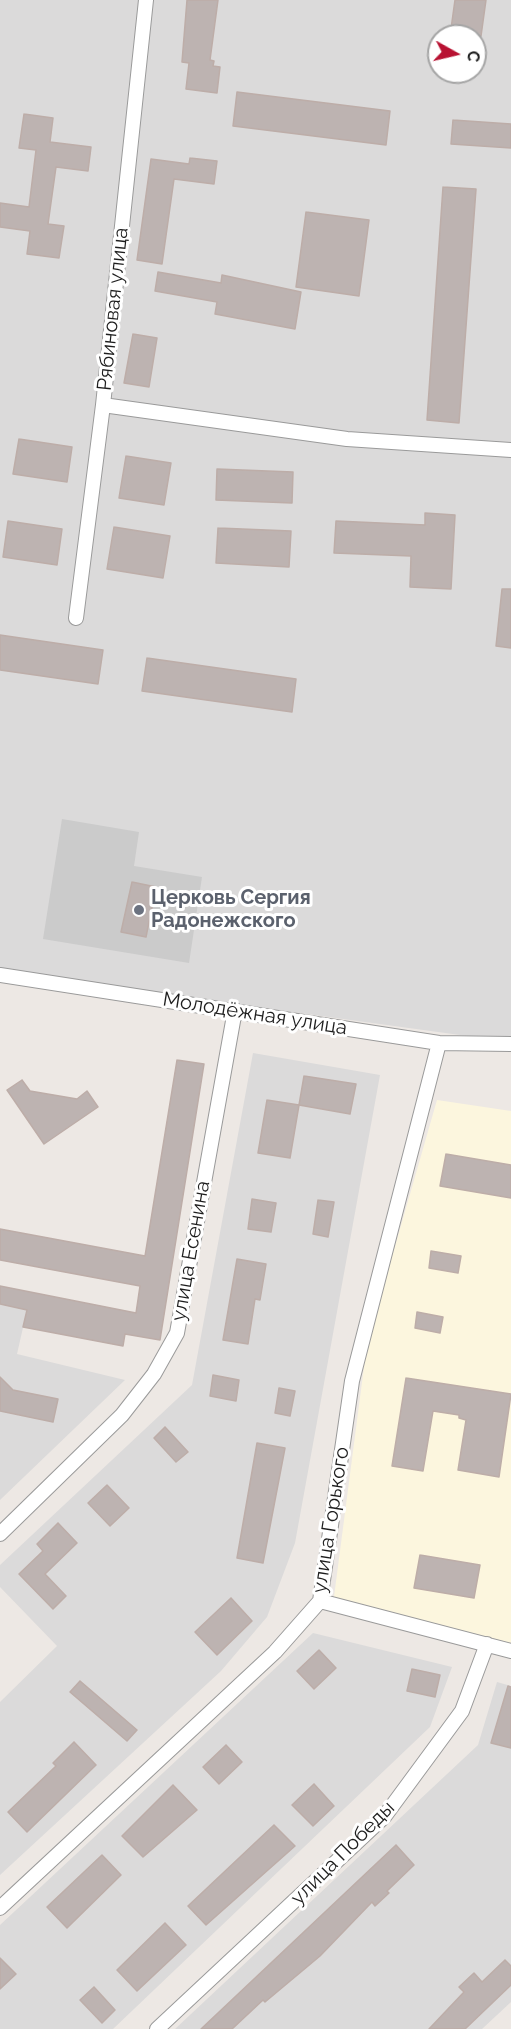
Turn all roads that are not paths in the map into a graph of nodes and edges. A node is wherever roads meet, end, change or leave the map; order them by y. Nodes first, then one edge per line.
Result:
1 (146, 0) edge
2 (103, 405) junction
3 (511, 450) edge
4 (76, 618) dead end
5 (0, 975) edge
6 (235, 1010) junction
7 (439, 1043) junction
8 (511, 1044) edge
9 (0, 1534) edge
10 (320, 1601) junction
11 (487, 1644) junction
12 (511, 1651) edge
13 (0, 1908) edge
14 (157, 2029) edge

1 - 2 street, Рябиновая улица
2 - 3 street
2 - 4 street, Рябиновая улица
5 - 6 street, Молодёжная улица
6 - 7 street, Молодёжная улица
6 - 9 street, улица Есенина
7 - 8 street, Молодёжная улица
7 - 10 street, улица Горького
10 - 11 street
10 - 13 street, улица Горького
11 - 12 street
11 - 14 street, улица Победы

